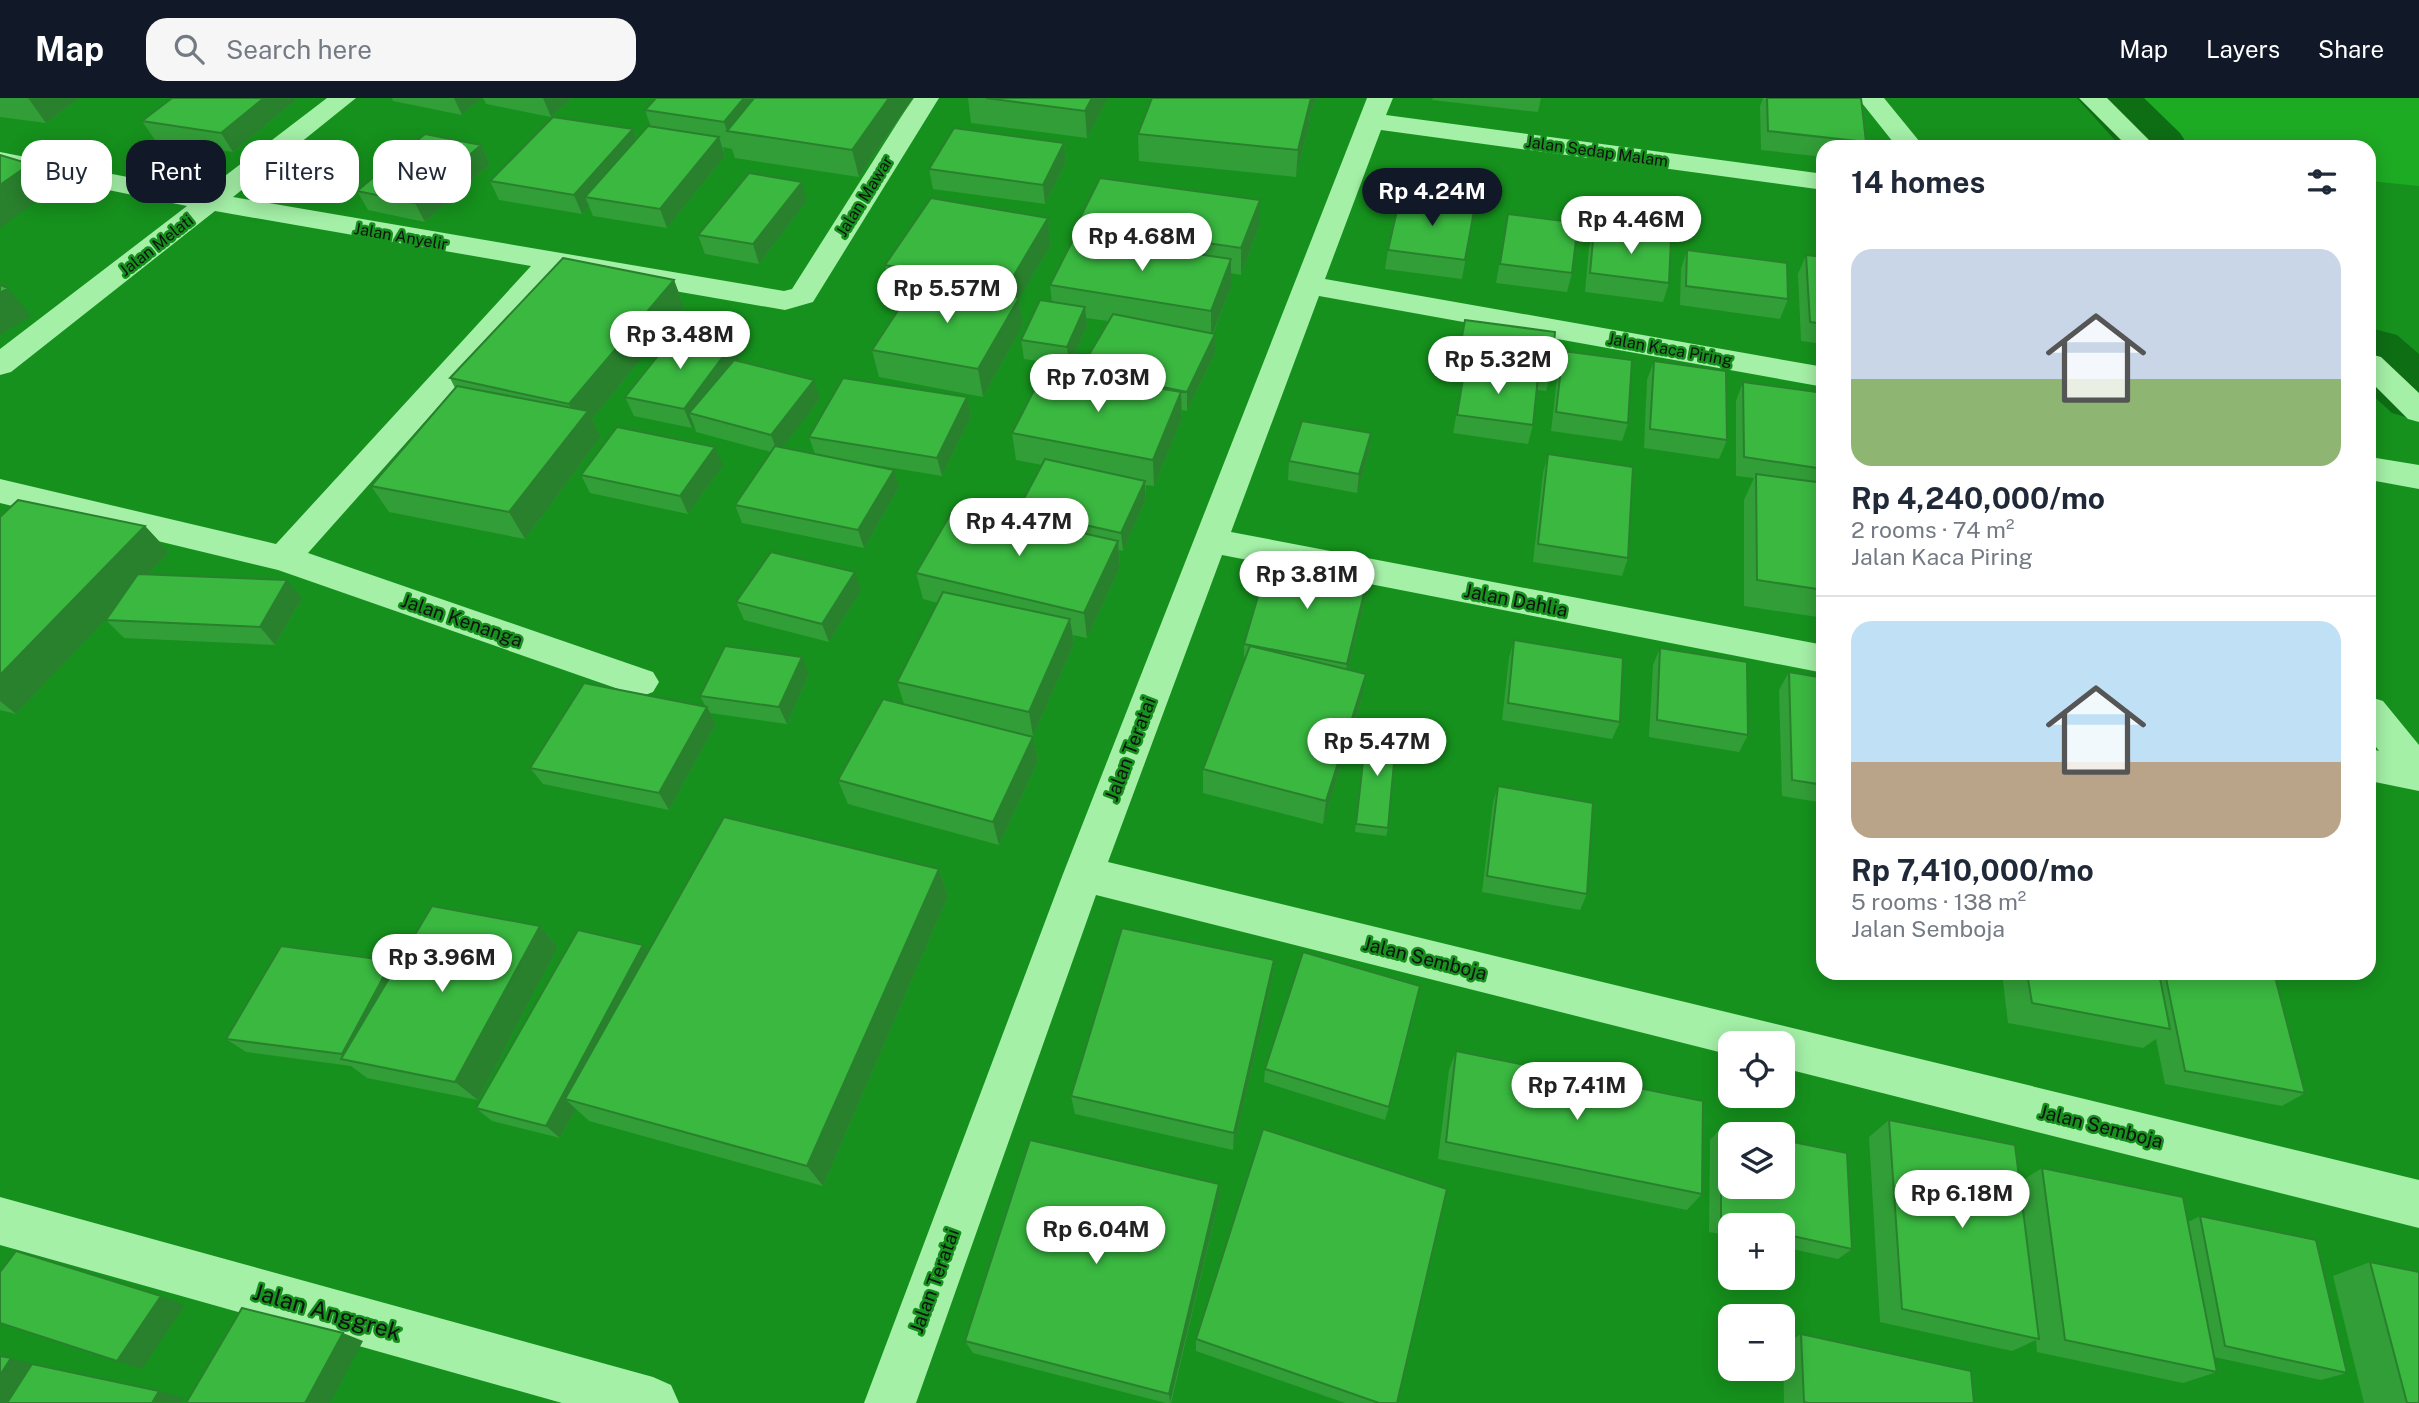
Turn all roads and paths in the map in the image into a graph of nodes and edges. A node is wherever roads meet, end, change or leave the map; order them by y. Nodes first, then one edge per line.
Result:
1 (343, 98) edge
2 (926, 98) edge
3 (1871, 98) edge
4 (2092, 98) edge
5 (1375, 109) edge
6 (1905, 140) edge
7 (2136, 140) edge
8 (0, 160) edge
9 (1816, 181) edge
10 (126, 185) edge
11 (226, 190) edge
12 (210, 203) edge
13 (217, 203) edge
14 (551, 262) junction
15 (1309, 285) junction
16 (803, 295) joint
17 (0, 365) edge
18 (2376, 370) edge
19 (1816, 376) edge
20 (2419, 411) edge
21 (2376, 470) edge
22 (2419, 477) edge
23 (3, 496) edge
24 (1209, 540) junction
25 (283, 558) junction
26 (1816, 657) edge
27 (640, 682) dead end
28 (2376, 720) edge
29 (2376, 766) edge
30 (2419, 774) edge
31 (1083, 874) junction
32 (1719, 1031) edge
33 (1795, 1050) edge
34 (2419, 1204) edge
35 (0, 1220) edge
36 (653, 1403) edge
37 (890, 1403) edge

1 - 11 street, Jalan Melati
2 - 16 street, Jalan Mawar
3 - 6 street
4 - 7 street
5 - 9 street, Jalan Sedap Malam
5 - 15 street, Jalan Teratai
8 - 10 street, Jalan Anyelir
12 - 17 street, Jalan Melati
13 - 14 street, Jalan Anyelir
14 - 16 street, Jalan Anyelir
14 - 25 street
15 - 19 street, Jalan Kaca Piring
15 - 24 street, Jalan Teratai
18 - 20 street
21 - 22 street
23 - 25 street
24 - 26 street, Jalan Dahlia
24 - 31 street, Jalan Teratai
25 - 27 street, Jalan Kenanga
28 - 30 street
29 - 30 street
31 - 32 street, Jalan Semboja
31 - 37 street, Jalan Teratai
33 - 34 street, Jalan Semboja
35 - 36 street, Jalan Anggrek

